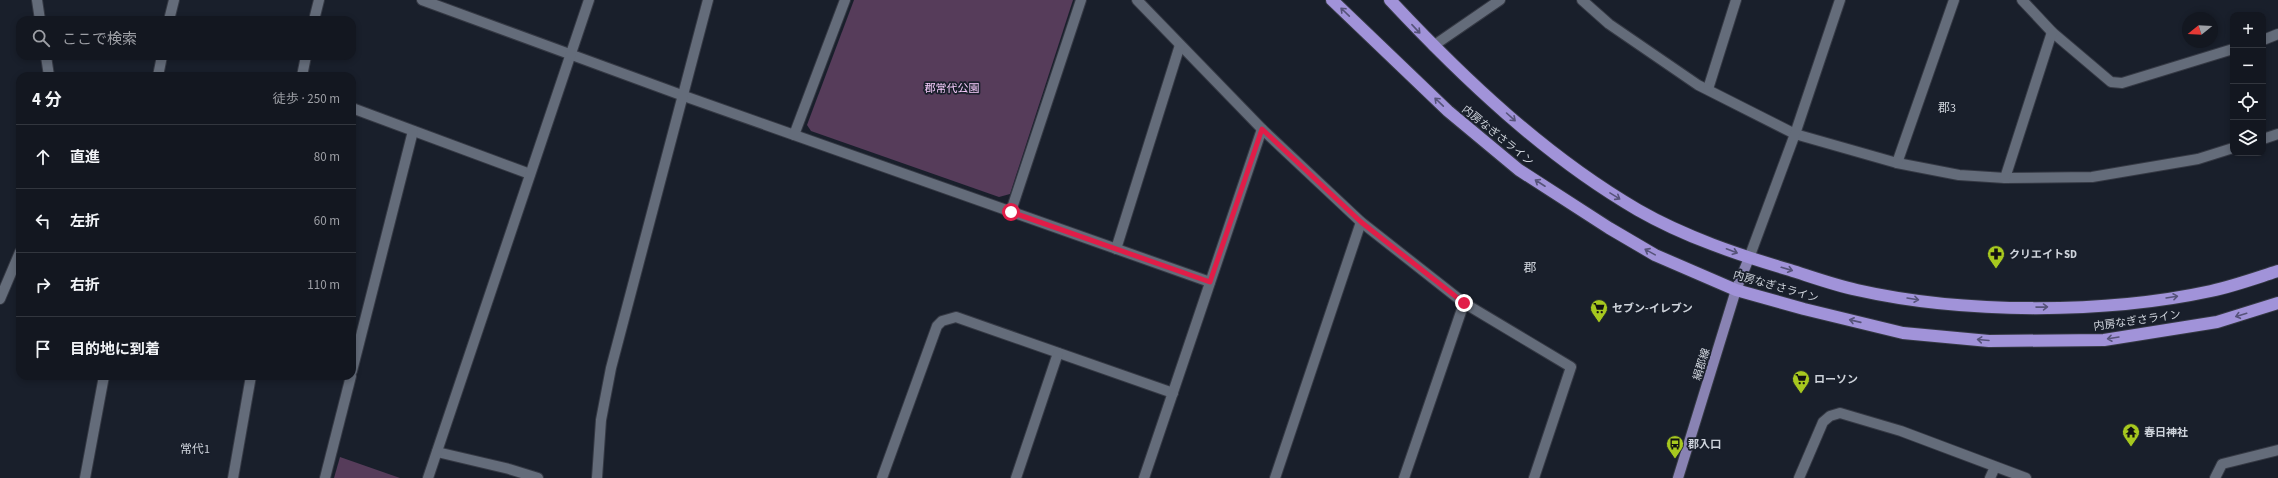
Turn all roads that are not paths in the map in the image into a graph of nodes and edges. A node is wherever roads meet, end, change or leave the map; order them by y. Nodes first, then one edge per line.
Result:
1 (37, 0) edge
2 (174, 0) edge
3 (319, 0) edge
4 (422, 0) edge
5 (589, 0) edge
6 (708, 0) edge
7 (845, 0) edge
8 (1081, 0) edge
9 (1137, 0) edge
10 (1332, 0) edge
11 (1390, 0) edge
12 (1500, 0) edge
13 (1582, 0) edge
14 (1736, 0) edge
15 (1840, 0) edge
16 (1954, 0) edge
17 (2022, 0) edge
18 (39, 16) edge
19 (170, 16) edge
20 (315, 16) edge
21 (2052, 32) junction
22 (2278, 34) edge
23 (2266, 39) edge
24 (1180, 45) junction
25 (1433, 46) junction
26 (2230, 50) edge
27 (571, 55) junction
28 (47, 60) edge
29 (161, 60) edge
30 (305, 60) edge
31 (48, 72) edge
32 (159, 72) edge
33 (303, 72) edge
34 (1708, 89) junction
35 (684, 96) junction
36 (356, 110) edge
37 (1262, 129) junction
38 (413, 131) junction
39 (1795, 134) junction
40 (2278, 134) edge
41 (794, 135) junction
42 (2266, 138) edge
43 (2230, 149) edge
44 (1897, 163) junction
45 (530, 174) junction
46 (2004, 178) junction
47 (1011, 212) junction
48 (1361, 222) junction
49 (1116, 249) junction
50 (1749, 258) junction
51 (16, 261) edge
52 (2278, 271) edge
53 (1210, 282) junction
54 (1736, 290) junction
55 (0, 299) edge
56 (1464, 303) junction
57 (2278, 303) edge
58 (1058, 353) junction
59 (356, 355) edge
60 (103, 380) edge
61 (251, 380) edge
62 (350, 380) edge
63 (1173, 393) junction
64 (2278, 450) edge
65 (437, 452) junction
66 (1995, 466) junction
67 (85, 478) edge
68 (233, 478) edge
69 (325, 478) edge
70 (428, 478) edge
71 (538, 478) edge
72 (597, 478) edge
73 (882, 478) edge
74 (1016, 478) edge
75 (1144, 478) edge
76 (1275, 478) edge
77 (1404, 478) edge
78 (1534, 478) edge
79 (1678, 478) edge
80 (1799, 478) edge
81 (1990, 478) edge
82 (2026, 478) edge
83 (2215, 478) edge

1 - 18 street
2 - 19 street
3 - 20 street
4 - 27 street
5 - 27 street
6 - 35 street
7 - 41 street
8 - 47 street
9 - 24 street
54 -> 10 highway, 内房なぎさライン
11 -> 25 highway, 内房なぎさライン
12 - 25 street
13 - 34 street
14 - 34 street
15 - 39 street
16 - 44 street
17 - 21 street
21 - 26 street
21 - 46 street
22 - 23 street
24 - 37 street
24 - 49 street
25 -> 50 highway, 内房なぎさライン
27 - 35 street
27 - 45 street
28 - 31 street
29 - 32 street
30 - 33 street
34 - 39 street
35 - 41 street
35 - 72 street
36 - 38 street
37 - 48 street
37 - 53 street
38 - 45 street
38 - 59 street
39 - 44 street
39 - 50 street
40 - 42 street
41 - 47 street
43 - 46 street
44 - 46 street
45 - 65 street
47 - 49 street
48 - 56 street
48 - 76 street
49 - 53 street
50 -> 52 highway, 内房なぎさライン
50 - 54 main road, 絹郡線
51 - 55 street
53 - 63 street
57 -> 54 highway, 内房なぎさライン
54 - 79 main road, 絹郡線
56 - 77 street
56 - 78 street
58 - 63 street
58 - 73 street
58 - 74 street
60 - 67 street
61 - 68 street
62 - 69 street
63 - 75 street
64 - 83 street
65 - 70 street
65 - 71 street
66 - 80 street
66 - 81 street
66 - 82 street

